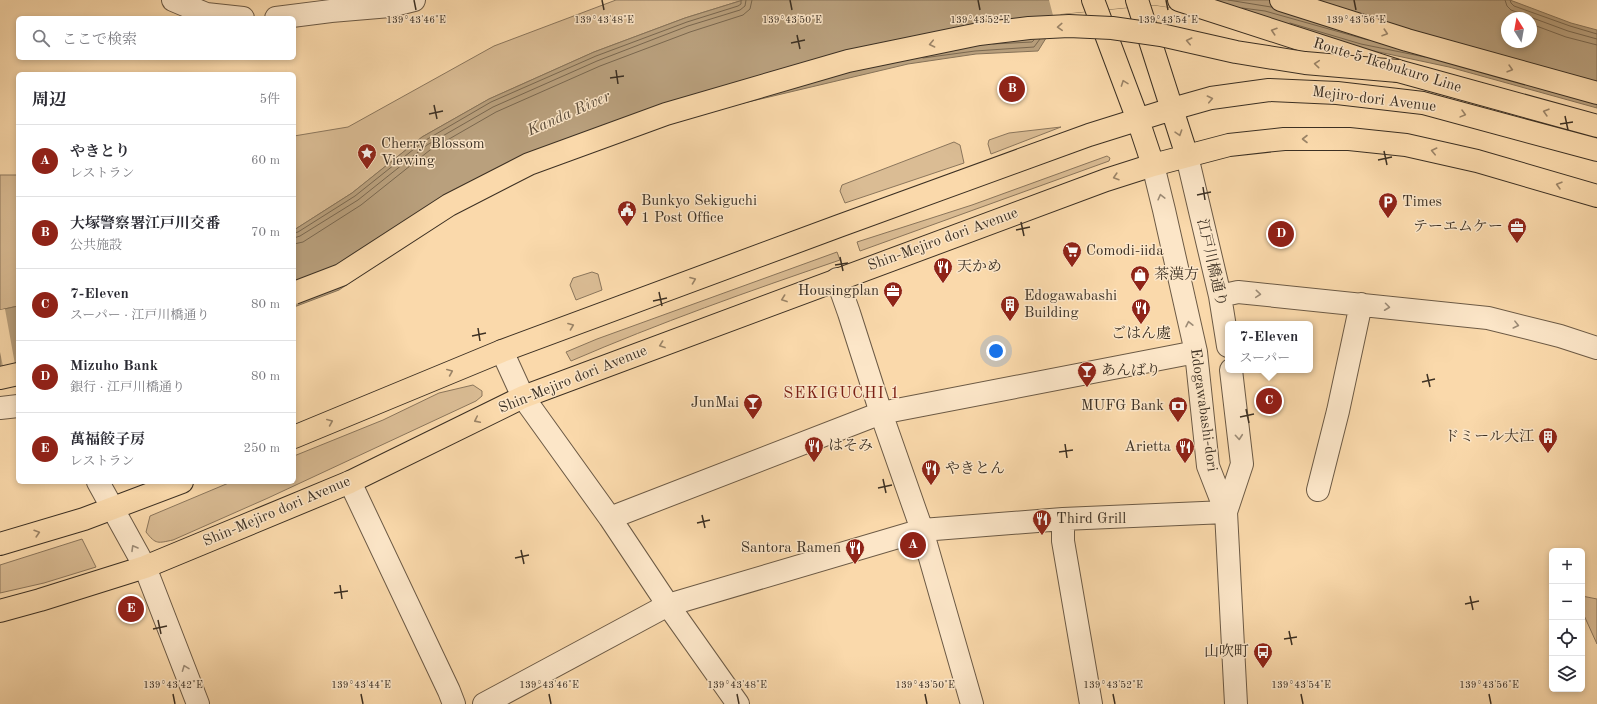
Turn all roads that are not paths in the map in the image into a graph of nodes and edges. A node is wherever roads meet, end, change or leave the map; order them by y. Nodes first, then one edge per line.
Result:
1 (174, 0) edge
2 (414, 0) edge
3 (1179, 0) edge
4 (1281, 0) edge
5 (1138, 4) edge
6 (1095, 6) edge
7 (224, 16) edge
8 (292, 16) edge
9 (1398, 71) junction
10 (1597, 93) edge
11 (1172, 109) junction
12 (1138, 120) junction
13 (1597, 126) edge
14 (1597, 150) edge
15 (1187, 156) junction
16 (1153, 165) junction
17 (1597, 196) edge
18 (837, 279) junction
19 (296, 292) edge
20 (1220, 296) junction
21 (1361, 304) junction
22 (1225, 327) edge
23 (1597, 348) edge
24 (502, 351) junction
25 (1196, 352) junction
26 (1231, 373) edge
27 (16, 374) edge
28 (0, 378) edge
29 (522, 397) junction
30 (16, 406) edge
31 (0, 408) edge
32 (881, 413) junction
33 (296, 436) edge
34 (350, 482) junction
35 (99, 484) edge
36 (177, 484) edge
37 (1318, 490) dead end
38 (112, 509) junction
39 (1226, 512) junction
40 (610, 518) junction
41 (1063, 519) junction
42 (922, 530) junction
43 (0, 544) edge
44 (145, 568) junction
45 (668, 605) junction
46 (0, 611) edge
47 (198, 704) edge
48 (454, 704) edge
49 (484, 704) edge
50 (738, 704) edge
51 (972, 704) edge
52 (1091, 704) edge
53 (1236, 704) edge

1 - 7 street
2 - 8 street
9 -> 3 main road, Route 5 Ikebukuro Line, bridge
4 -> 10 main road, Route 5 Ikebukuro Line
5 - 11 main road
12 -> 6 main road
13 -> 9 main road, Route 5 Ikebukuro Line
9 -> 19 main road, bridge
11 - 12 main road, Mejiro-dori Avenue
11 -> 14 main road, Mejiro-dori Avenue
11 -> 15 main road
12 - 16 main road
24 -> 12 main road
15 - 16 main road
17 -> 15 main road
15 - 20 street, 江戸川橋通り
16 -> 18 main road, Shin-Mejiro dori Avenue
25 -> 16 street, Edogawabashi-dori
18 -> 29 main road, Shin-Mejiro dori Avenue
18 - 32 street
20 -> 21 street
20 - 22 street, 江戸川橋通り
21 -> 23 street
21 - 37 street
24 - 29 street
33 -> 24 main road
25 - 32 street
25 - 39 street, Edogawabashi-dori
26 -> 39 street
27 - 28 main road
29 -> 34 main road, Shin-Mejiro dori Avenue
29 - 40 street
30 - 31 street
32 - 40 street
32 - 42 street
34 - 44 main road, Shin-Mejiro dori Avenue
34 - 48 street
35 - 38 street
36 - 38 main road
43 -> 38 main road
44 -> 38 street
39 - 41 street
39 - 53 street, Edogawabashi-dori
40 - 45 street
41 - 42 street
41 - 52 street
42 - 45 street
42 - 51 street
44 - 46 main road, Shin-Mejiro dori Avenue
47 -> 44 street
45 - 49 street
45 - 50 street

